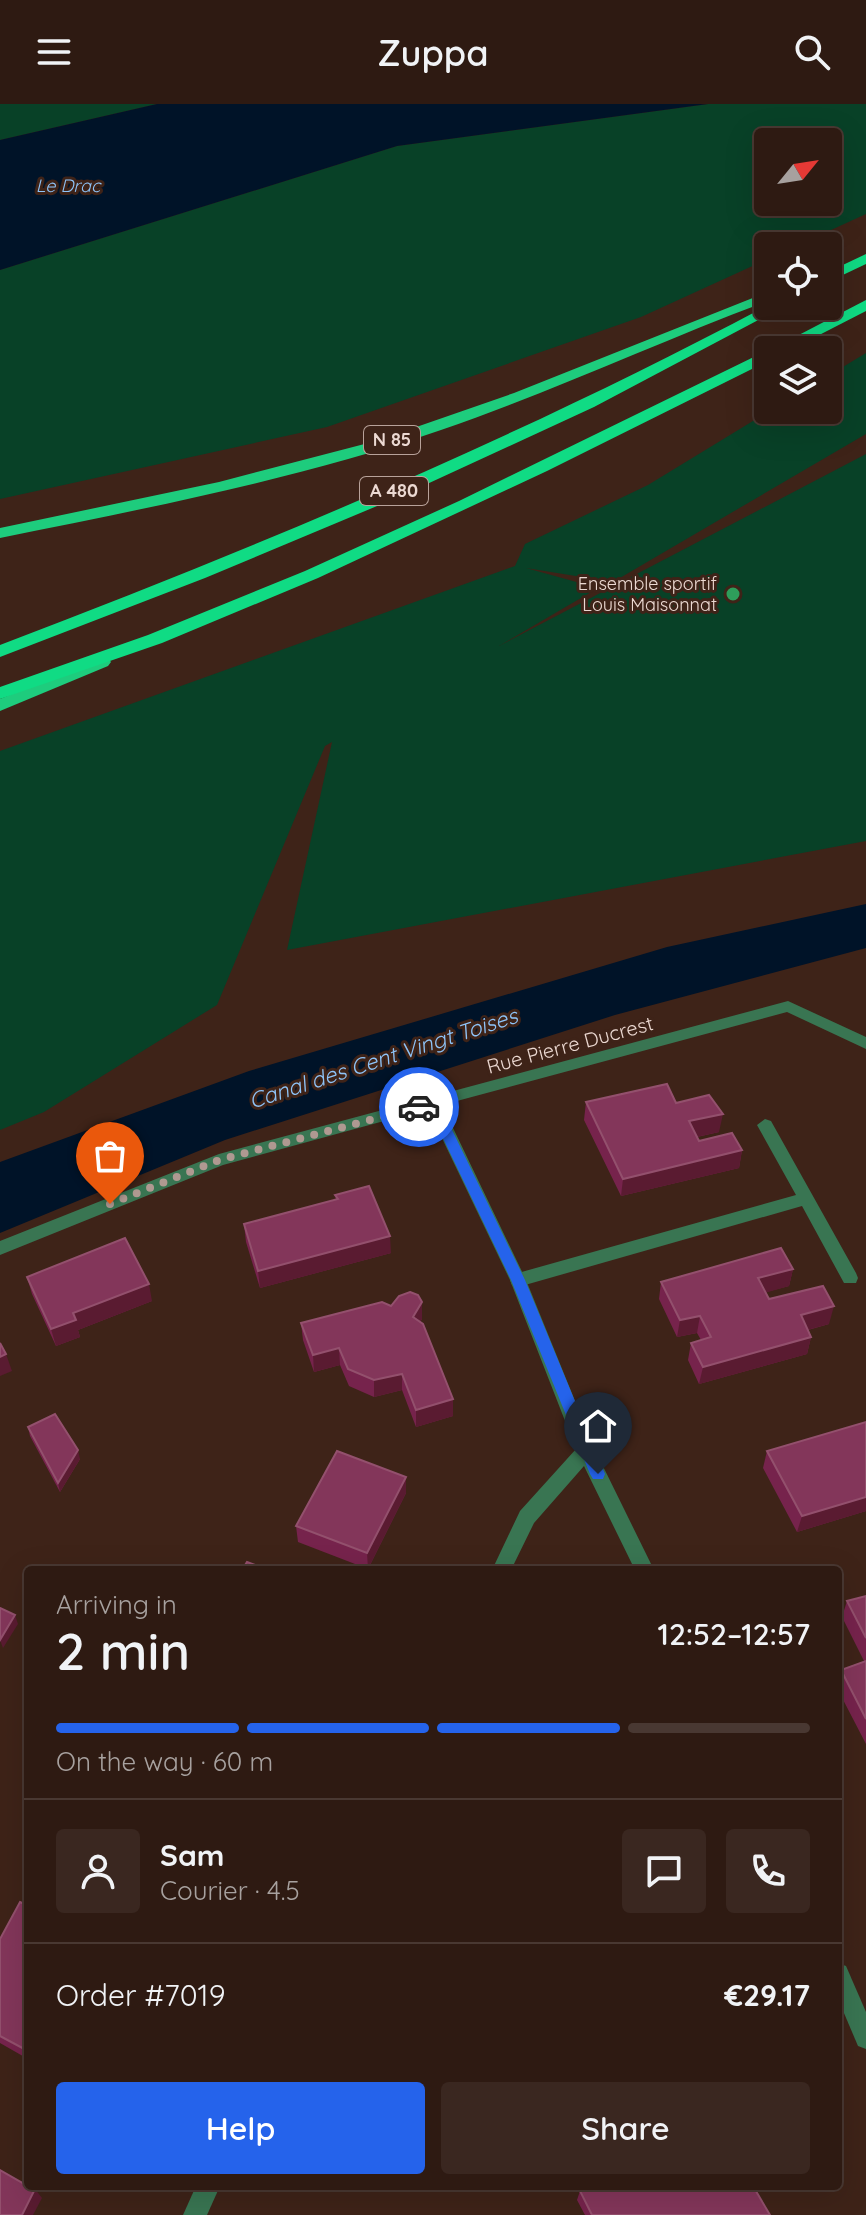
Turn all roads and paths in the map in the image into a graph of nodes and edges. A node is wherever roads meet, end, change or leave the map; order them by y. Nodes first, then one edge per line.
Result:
1 (866, 258) edge
2 (842, 270) edge
3 (754, 301) edge
4 (866, 305) edge
5 (754, 318) edge
6 (805, 336) edge
7 (754, 362) edge
8 (0, 533) edge
9 (156, 638) junction
10 (0, 651) edge
11 (0, 693) edge
12 (0, 706) edge
13 (866, 1043) edge
14 (433, 1103) junction
15 (765, 1125) dead end
16 (806, 1199) junction
17 (0, 1248) edge
18 (850, 1278) dead end
19 (518, 1280) junction
20 (586, 1451) junction
21 (503, 1566) edge
22 (643, 1566) edge
23 (842, 1983) edge
24 (866, 2038) edge
25 (206, 2190) edge
26 (195, 2215) edge

1 - 2 highway
3 - 8 highway, N 85
4 - 6 highway
5 - 10 highway, A 480
7 - 9 highway, A 480
9 - 11 highway, A 480
9 - 12 highway
13 - 14 street, Rue Pierre Ducrest
14 - 17 street, Rue Pierre Ducrest
14 - 19 street
15 - 16 street
16 - 18 street
16 - 19 street
19 - 20 street
20 - 21 street
20 - 22 street
23 - 24 street
25 - 26 street

